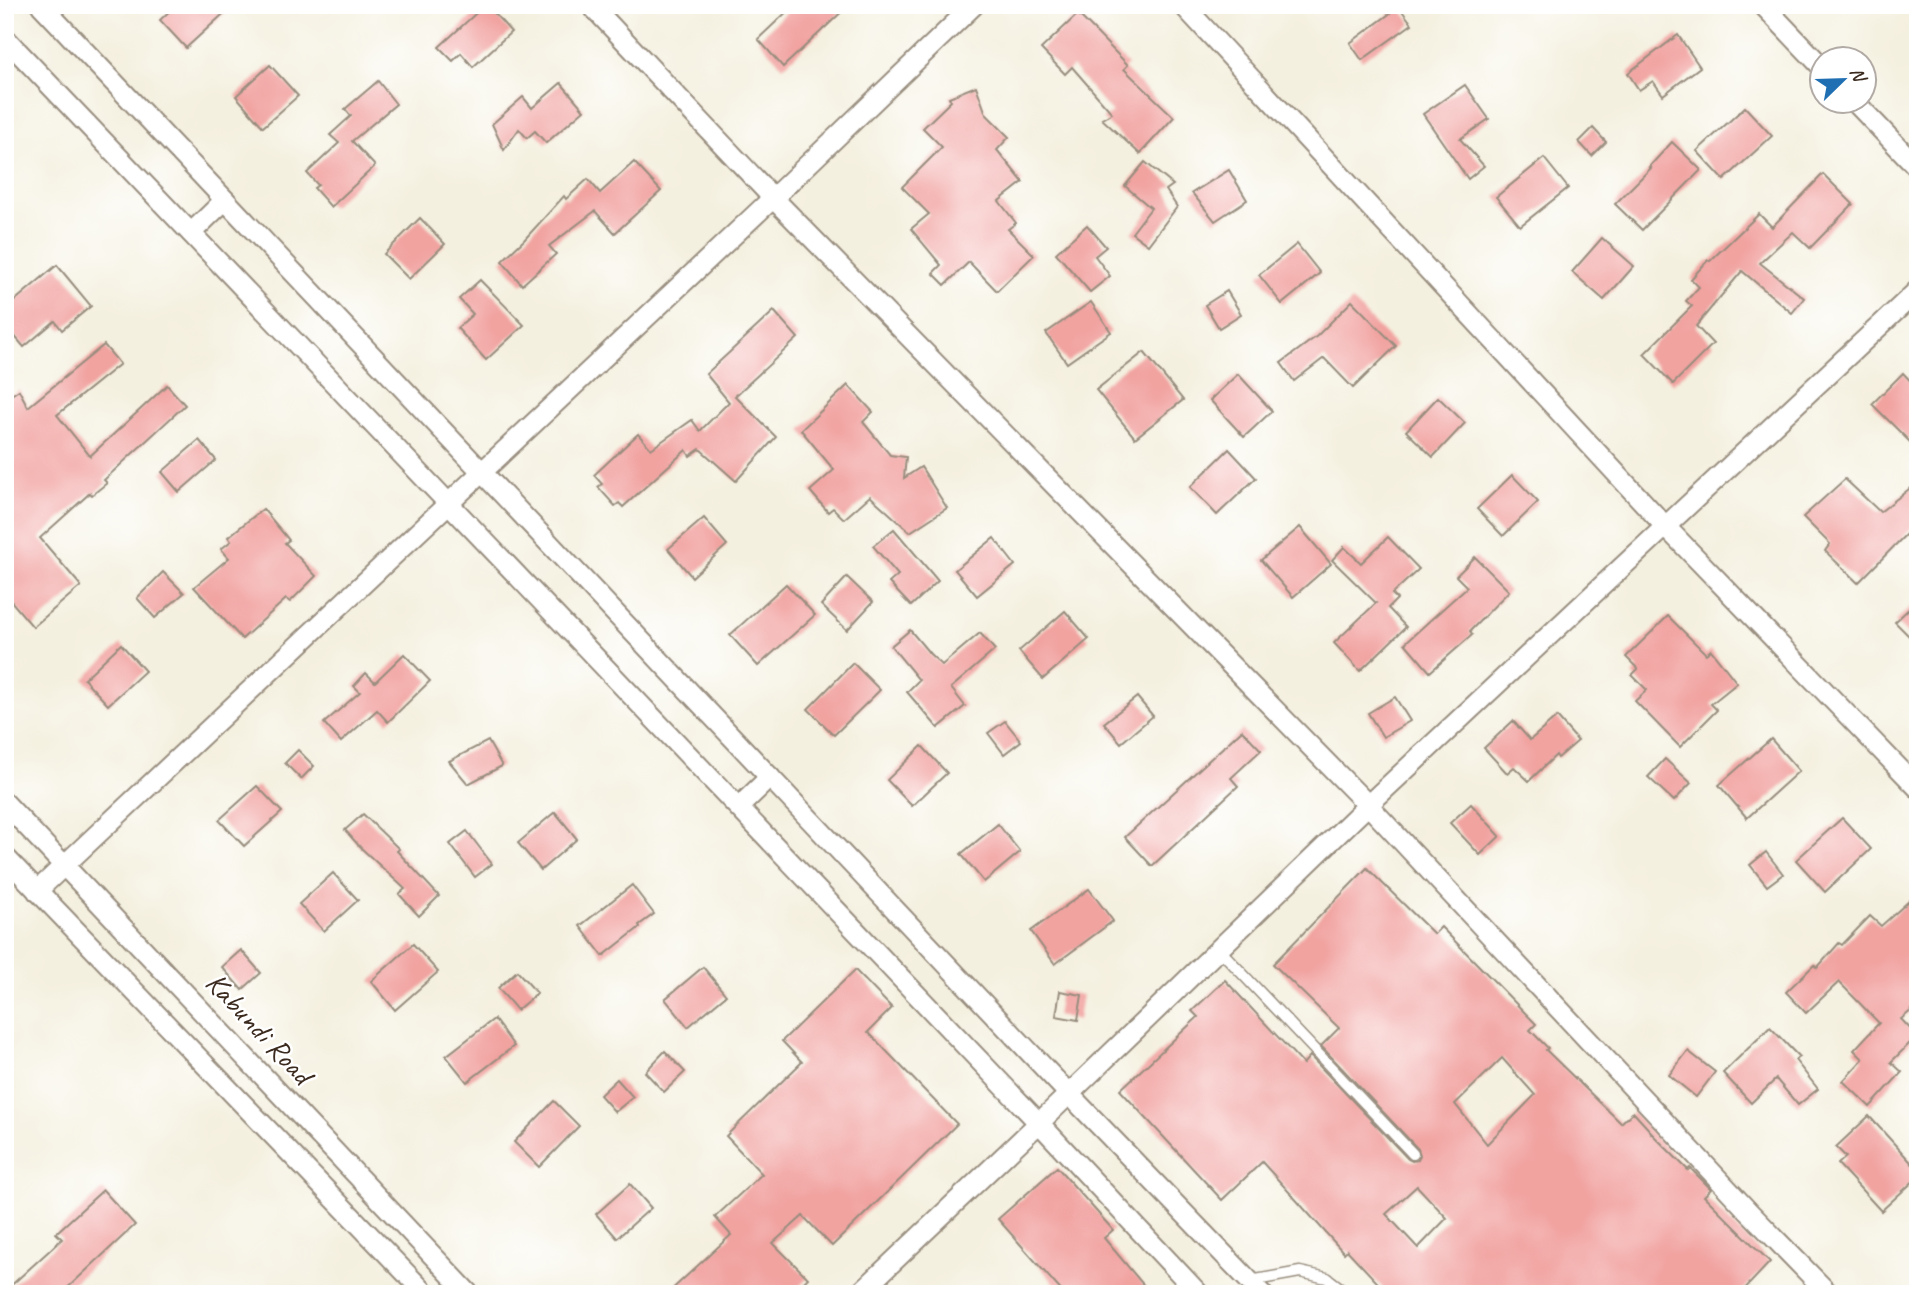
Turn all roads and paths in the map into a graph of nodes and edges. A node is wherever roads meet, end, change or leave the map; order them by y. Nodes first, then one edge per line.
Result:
1 (41, 5) edge
2 (591, 5) edge
3 (974, 5) edge
4 (1184, 5) edge
5 (1763, 5) edge
6 (5, 38) edge
7 (1808, 52) edge
8 (1868, 116) edge
9 (1918, 168) edge
10 (773, 198) junction
11 (225, 200) junction
12 (191, 233) junction
13 (1918, 290) edge
14 (482, 471) junction
15 (448, 503) junction
16 (1666, 527) junction
17 (770, 777) junction
18 (1918, 788) edge
19 (5, 803) edge
20 (1368, 806) junction
21 (739, 807) junction
22 (5, 857) edge
23 (63, 865) junction
24 (37, 891) junction
25 (1219, 949) junction
26 (1069, 1094) junction
27 (1040, 1124) junction
28 (1413, 1154) dead end
29 (1256, 1288) edge
30 (426, 1294) edge
31 (469, 1294) edge
32 (859, 1294) edge
33 (1199, 1294) edge
34 (1348, 1294) edge
35 (1829, 1294) edge

1 - 11 street
2 - 10 street
3 - 10 street
4 - 16 street
5 - 7 street
6 - 12 street
8 - 9 street
10 - 14 street
10 - 20 street
11 - 12 street
11 - 14 street
12 - 15 street
13 - 16 street
14 - 15 street
14 - 17 street
15 - 21 street
15 - 23 street
16 - 18 street
16 - 20 street
17 - 21 street
17 - 26 street
19 - 23 street, Kabundi Road
20 - 25 street
20 - 35 street
21 - 27 street
22 - 24 street
23 - 24 street
23 - 31 street, Kabundi Road
24 - 30 street
25 - 26 street
25 - 28 lane
26 - 27 street
26 - 29 street
27 - 32 street
27 - 33 street
29 - 34 lane

